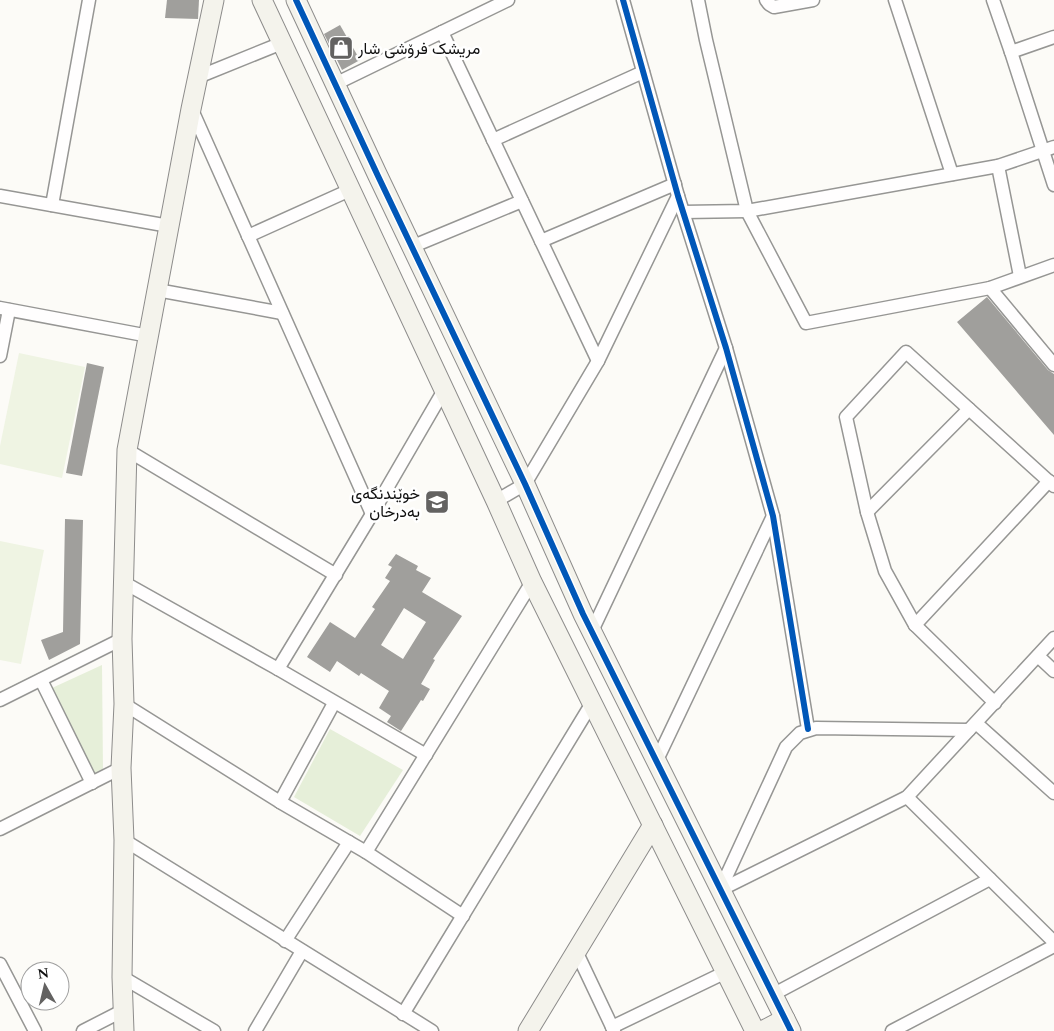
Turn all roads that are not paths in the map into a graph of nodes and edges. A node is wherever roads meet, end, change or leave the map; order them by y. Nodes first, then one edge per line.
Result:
1 (88, 0) edge
2 (214, 0) edge
3 (262, 0) edge
4 (296, 0) edge
5 (508, 0) edge
6 (623, 0) edge
7 (698, 0) edge
8 (766, 0) edge
9 (813, 0) edge
10 (895, 0) edge
11 (992, 0) edge
12 (442, 32) junction
13 (1054, 37) edge
14 (282, 43) junction
15 (1011, 52) junction
16 (643, 72) junction
17 (198, 77) junction
18 (335, 84) junction
19 (191, 109) junction
20 (494, 140) junction
21 (1049, 148) edge
22 (998, 166) junction
23 (952, 174) junction
24 (1054, 185) edge
25 (350, 190) junction
26 (676, 190) junction
27 (0, 196) edge
28 (522, 201) junction
29 (52, 205) junction
30 (747, 211) junction
31 (683, 212) junction
32 (168, 226) junction
33 (248, 236) junction
34 (541, 241) junction
35 (411, 247) junction
36 (1054, 265) edge
37 (1020, 276) junction
38 (990, 288) junction
39 (157, 290) junction
40 (4, 309) edge
41 (282, 313) junction
42 (149, 336) junction
43 (726, 348) junction
44 (0, 356) edge
45 (598, 362) junction
46 (1054, 365) edge
47 (444, 390) junction
48 (969, 409) junction
49 (127, 450) junction
50 (1051, 483) edge
51 (525, 484) junction
52 (496, 500) junction
53 (867, 512) junction
54 (372, 514) junction
55 (773, 516) junction
56 (336, 575) junction
57 (123, 582) junction
58 (532, 582) junction
59 (915, 625) junction
60 (592, 631) junction
61 (1054, 638) edge
62 (122, 639) junction
63 (1038, 656) junction
64 (278, 669) junction
65 (1054, 671) edge
66 (41, 680) junction
67 (0, 700) edge
68 (334, 703) junction
69 (592, 703) junction
70 (995, 703) junction
71 (124, 704) junction
72 (973, 726) junction
73 (808, 729) junction
74 (426, 755) junction
75 (656, 762) junction
76 (121, 768) junction
77 (92, 783) junction
78 (1054, 793) edge
79 (907, 797) junction
80 (280, 802) junction
81 (653, 825) junction
82 (0, 829) edge
83 (124, 840) junction
84 (349, 842) junction
85 (366, 852) junction
86 (990, 879) junction
87 (720, 890) junction
88 (463, 916) junction
89 (285, 941) junction
90 (1054, 942) edge
91 (1054, 946) edge
92 (302, 952) junction
93 (577, 953) junction
94 (0, 964) edge
95 (726, 972) junction
96 (122, 977) junction
97 (772, 995) junction
98 (124, 1010) junction
99 (404, 1014) junction
100 (788, 1025) edge
101 (613, 1029) edge
102 (35, 1031) edge
103 (83, 1031) edge
104 (124, 1031) edge
105 (214, 1031) edge
106 (255, 1031) edge
107 (432, 1031) edge
108 (528, 1031) edge
109 (756, 1031) edge
110 (762, 1031) edge
111 (892, 1031) edge

1 - 29 street
2 - 17 street
3 - 14 street
4 - 18 street
5 - 12 street
6 - 16 street
7 - 30 street
8 - 9 street
10 - 23 street
11 - 15 street
12 - 18 street
12 - 20 street
13 - 15 street
14 - 17 street
14 - 25 street
15 - 21 street
16 - 20 street
16 - 26 street
17 - 19 street
18 - 35 street
19 - 32 street
19 - 33 street
20 - 28 street
21 - 22 street
21 - 24 street
22 - 23 street
22 - 37 street
23 - 30 street
25 - 33 street
25 - 47 street
26 - 31 street
26 - 34 street
26 - 45 street
27 - 29 street
28 - 34 street
28 - 35 street
29 - 32 street
30 - 31 street
30 - 38 street
31 - 43 street
32 - 39 street
33 - 41 street
34 - 45 street
35 - 51 street
36 - 37 street
37 - 38 street
38 - 46 street
39 - 41 street
39 - 42 street
40 - 42 street
40 - 44 street
41 - 54 street
42 - 49 street
43 - 55 street
43 - 60 street
45 - 51 street
47 - 52 street
47 - 54 street
48 - 50 street
48 - 53 street
48 - 53 street
49 - 56 street
49 - 57 street
50 - 59 street
51 - 52 street
51 - 60 street
52 - 58 street
53 - 59 street
54 - 56 street
55 - 73 street
55 - 75 street
56 - 64 street
57 - 62 street
57 - 64 street
58 - 69 street
58 - 74 street
59 - 70 street
60 - 75 street
61 - 63 street
62 - 66 street
62 - 71 street
63 - 65 street
63 - 70 street
64 - 68 street
66 - 67 street
66 - 77 street
68 - 74 street
68 - 80 street
69 - 81 street
69 - 88 street
70 - 72 street
71 - 76 street
71 - 80 street
72 - 73 street
72 - 78 street
72 - 79 street
73 - 87 street
74 - 85 street
75 - 87 street
76 - 77 street
76 - 83 street
77 - 82 street
79 - 86 street
79 - 87 street
80 - 84 street
81 - 93 street
81 - 95 street
83 - 89 street
83 - 96 street
84 - 85 street
84 - 89 street
85 - 88 street
86 - 90 street
86 - 97 street
87 - 97 street
88 - 99 street
89 - 92 street
91 - 111 street
92 - 99 street
92 - 106 street
93 - 101 street
93 - 108 street
94 - 102 street
95 - 101 street
95 - 109 street
96 - 98 street
96 - 105 street
97 - 100 street
98 - 103 street
98 - 104 street
99 - 107 street
100 - 110 street

